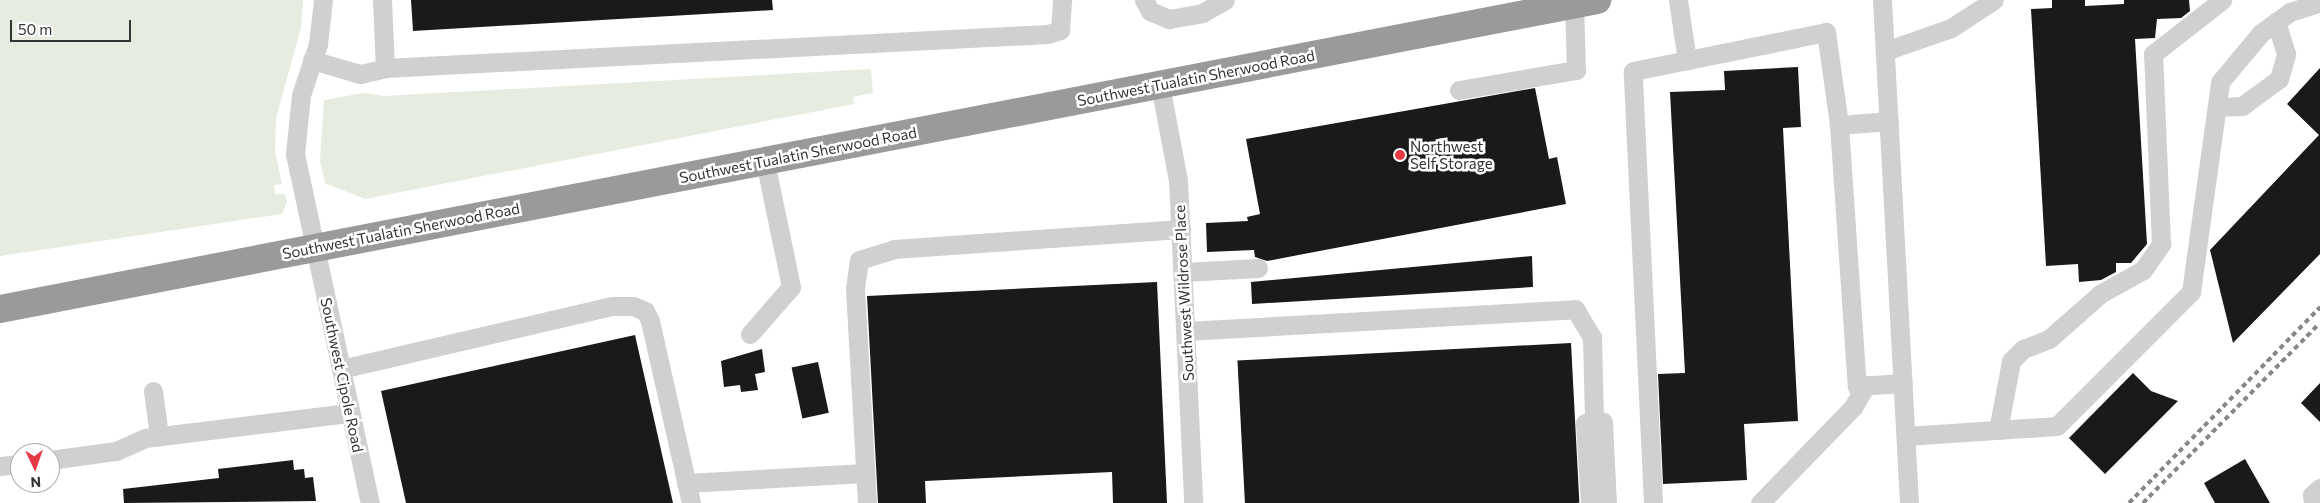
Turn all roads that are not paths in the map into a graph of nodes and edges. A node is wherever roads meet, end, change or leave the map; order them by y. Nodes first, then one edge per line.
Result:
1 (323, 0) edge
2 (382, 0) edge
3 (1062, 0) edge
4 (1144, 0) edge
5 (1225, 0) edge
6 (1678, 0) edge
7 (1882, 0) edge
8 (1994, 0) edge
9 (2222, 0) edge
10 (1586, 2) edge
11 (2320, 2) edge
12 (2276, 22) junction
13 (1885, 51) junction
14 (312, 60) junction
15 (1687, 60) junction
16 (385, 68) junction
17 (1160, 85) junction
18 (1459, 90) dead end
19 (2217, 107) junction
20 (1889, 121) junction
21 (1839, 125) junction
22 (765, 161) junction
23 (1181, 229) junction
24 (314, 248) junction
25 (1258, 268) dead end
26 (1183, 272) junction
27 (0, 309) edge
28 (1186, 331) junction
29 (750, 334) dead end
30 (341, 369) junction
31 (1903, 383) junction
32 (1866, 386) junction
33 (153, 391) dead end
34 (350, 413) junction
35 (1594, 421) junction
36 (1998, 430) junction
37 (159, 436) junction
38 (1906, 436) junction
39 (60, 459) edge
40 (865, 473) junction
41 (686, 483) junction
42 (2320, 488) edge
43 (370, 503) edge
44 (690, 503) edge
45 (867, 503) edge
46 (1193, 503) edge
47 (1590, 503) edge
48 (1607, 503) edge
49 (1653, 503) edge
50 (1760, 503) edge
51 (1909, 503) edge
52 (2313, 503) edge

1 - 14 street, Southwest Cipole Road
2 - 16 street
3 - 16 street
4 - 5 street
6 - 15 street
7 - 13 street
8 - 13 street
9 - 36 street
10 - 17 highway, Southwest Tualatin Sherwood Road
10 - 18 street
11 - 12 street
12 - 19 street
12 - 19 street
13 - 20 street
14 - 16 street
14 - 24 street, Southwest Cipole Road
15 - 21 street
15 - 49 street
17 - 22 highway, Southwest Tualatin Sherwood Road
17 - 23 street, Southwest Wildrose Place
19 - 36 street
20 - 21 street
20 - 31 street
21 - 32 street
22 - 24 highway, Southwest Tualatin Sherwood Road
22 - 29 street
23 - 26 street, Southwest Wildrose Place
23 - 40 street
24 - 27 highway, Southwest Tualatin Sherwood Road
24 - 30 street, Southwest Cipole Road
25 - 26 street
26 - 28 street, Southwest Wildrose Place
28 - 35 street
28 - 46 street, Southwest Wildrose Place
30 - 34 street, Southwest Cipole Road
30 - 41 street
31 - 32 street
31 - 38 street
32 - 50 street
33 - 37 street
34 - 37 street
34 - 43 street, Southwest Cipole Road
35 - 47 street
35 - 48 street
36 - 38 street
37 - 39 street
38 - 51 street
40 - 41 street
40 - 45 street
41 - 44 street
42 - 52 street

